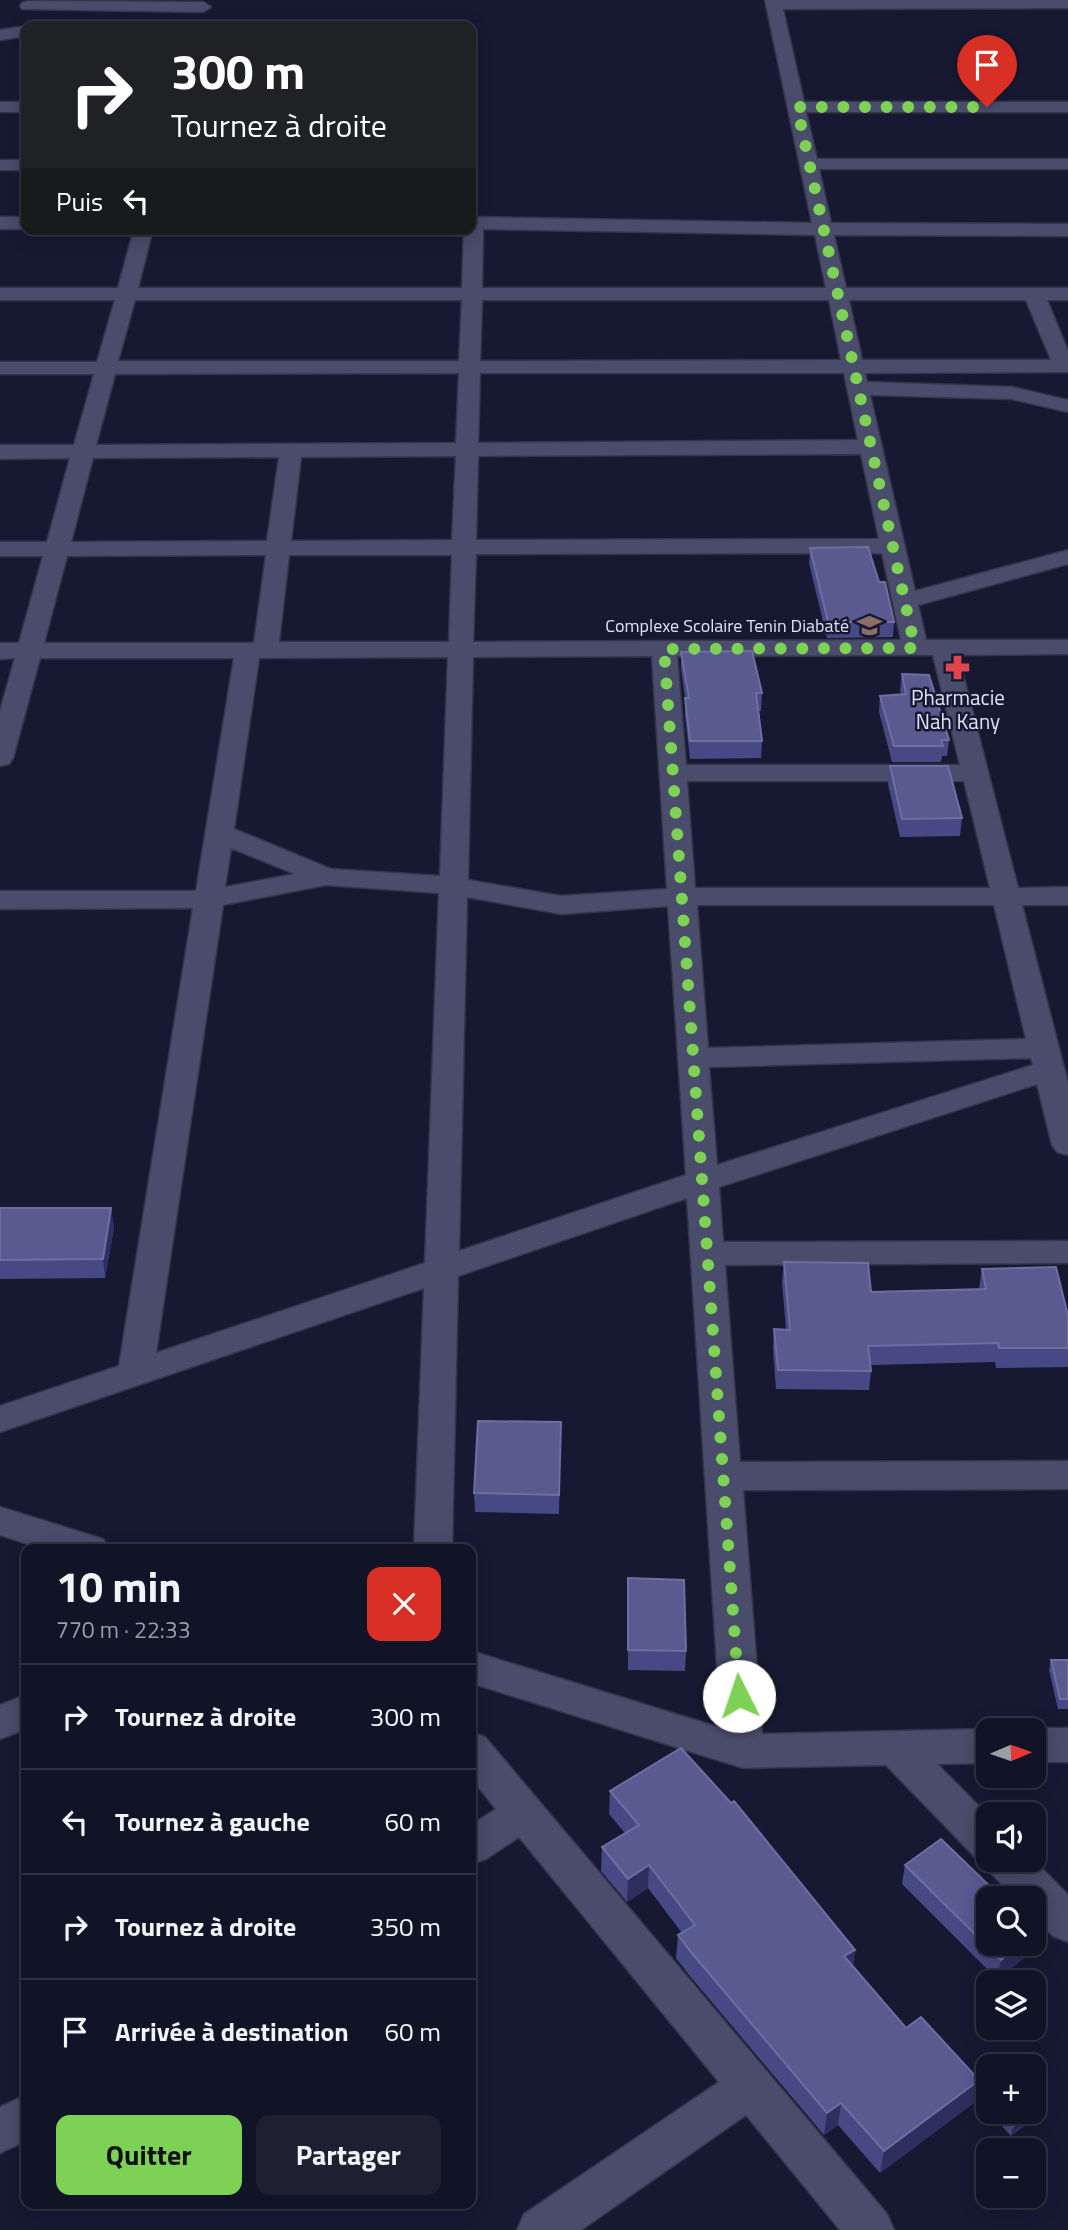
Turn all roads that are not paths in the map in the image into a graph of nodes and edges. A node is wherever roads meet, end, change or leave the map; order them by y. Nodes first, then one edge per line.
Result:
1 (773, 2) edge
2 (1065, 2) edge
3 (203, 4) edge
4 (28, 6) dead end
5 (147, 7) junction
6 (97, 21) edge
7 (198, 21) edge
8 (21, 32) edge
9 (0, 35) edge
10 (0, 107) edge
11 (21, 107) edge
12 (797, 107) junction
13 (1068, 107) edge
14 (809, 164) junction
15 (1068, 164) edge
16 (0, 165) edge
17 (21, 165) edge
18 (0, 223) edge
19 (21, 223) edge
20 (476, 223) edge
21 (822, 229) junction
22 (1068, 229) edge
23 (142, 235) edge
24 (472, 235) edge
25 (0, 294) edge
26 (126, 294) junction
27 (472, 294) junction
28 (838, 294) junction
29 (1034, 294) junction
30 (1068, 294) edge
31 (854, 366) junction
32 (1066, 366) edge
33 (469, 367) junction
34 (0, 368) edge
35 (106, 368) junction
36 (858, 388) junction
37 (1068, 406) edge
38 (872, 447) junction
39 (291, 450) junction
40 (467, 450) junction
41 (0, 452) edge
42 (84, 452) junction
43 (893, 546) junction
44 (464, 547) junction
45 (278, 548) junction
46 (0, 549) edge
47 (57, 549) junction
48 (1068, 557) edge
49 (905, 601) junction
50 (1068, 647) edge
51 (915, 648) junction
52 (944, 648) junction
53 (664, 649) junction
54 (256, 650) junction
55 (460, 650) junction
56 (0, 651) edge
57 (29, 651) junction
58 (0, 758) edge
59 (975, 773) junction
60 (673, 774) junction
61 (219, 833) junction
62 (326, 877) junction
63 (452, 885) junction
64 (1006, 896) junction
65 (1068, 896) edge
66 (682, 897) junction
67 (208, 899) junction
68 (0, 900) edge
69 (693, 1058) junction
70 (1047, 1059) junction
71 (1063, 1105) edge
72 (1068, 1144) edge
73 (702, 1181) junction
74 (1068, 1252) edge
75 (707, 1254) junction
76 (441, 1270) junction
77 (135, 1374) junction
78 (0, 1419) edge
79 (1068, 1475) edge
80 (723, 1476) junction
81 (0, 1521) edge
82 (74, 1544) edge
83 (433, 1544) edge
84 (476, 1669) edge
85 (21, 1713) edge
86 (0, 1723) edge
87 (1046, 1745) edge
88 (1068, 1745) edge
89 (976, 1746) edge
90 (895, 1748) junction
91 (743, 1751) junction
92 (476, 1755) edge
93 (524, 1813) junction
94 (976, 1830) edge
95 (476, 1843) edge
96 (1018, 1872) edge
97 (1068, 1923) edge
98 (750, 2086) junction
99 (21, 2119) edge
100 (0, 2132) edge
101 (541, 2230) edge
102 (870, 2230) edge

1 - 2 street
1 - 12 street
3 - 5 street
3 - 7 street
4 - 5 street
5 - 6 street
8 - 9 street
10 - 11 street
12 - 13 street
12 - 14 street
14 - 15 street
14 - 21 street
16 - 17 street
18 - 19 street
20 - 21 street
21 - 22 street
21 - 28 street
23 - 26 street
24 - 27 street
25 - 26 street
26 - 27 street
26 - 35 street
27 - 28 street
27 - 33 street
28 - 29 street
28 - 31 street
29 - 30 street
29 - 32 street
31 - 32 street
31 - 33 street
31 - 36 street
33 - 35 street
33 - 40 street
34 - 35 street
35 - 42 street
36 - 37 street
36 - 38 street
38 - 40 street
38 - 43 street
39 - 40 street
39 - 42 street
39 - 45 street
40 - 44 street
41 - 42 street
42 - 47 street
43 - 44 street
43 - 49 street
44 - 45 street
44 - 55 street
45 - 47 street
45 - 54 street
46 - 47 street
47 - 57 street
48 - 49 street
49 - 51 street
50 - 52 street
51 - 52 street
51 - 53 street
52 - 59 street
53 - 55 street
53 - 60 street
54 - 55 street
54 - 57 street
54 - 61 street
55 - 63 street
56 - 57 street
57 - 58 street
59 - 60 street
59 - 64 street
60 - 66 street
61 - 62 street
61 - 67 street
62 - 63 street
62 - 67 street
63 - 66 street
63 - 76 street
64 - 65 street
64 - 66 street
64 - 70 street
66 - 69 street
67 - 68 street
67 - 77 street
69 - 70 street
69 - 73 street
70 - 71 street
70 - 73 street
71 - 72 street
73 - 75 street
73 - 76 street
74 - 75 street
75 - 80 street
76 - 77 street
76 - 83 street
77 - 78 street
79 - 80 street
80 - 91 street
81 - 82 street
84 - 91 street
85 - 86 street
87 - 88 street
89 - 90 street
90 - 91 street
90 - 94 street
92 - 93 street
93 - 95 street
93 - 98 street
96 - 97 street
98 - 101 street
98 - 102 street
99 - 100 street

